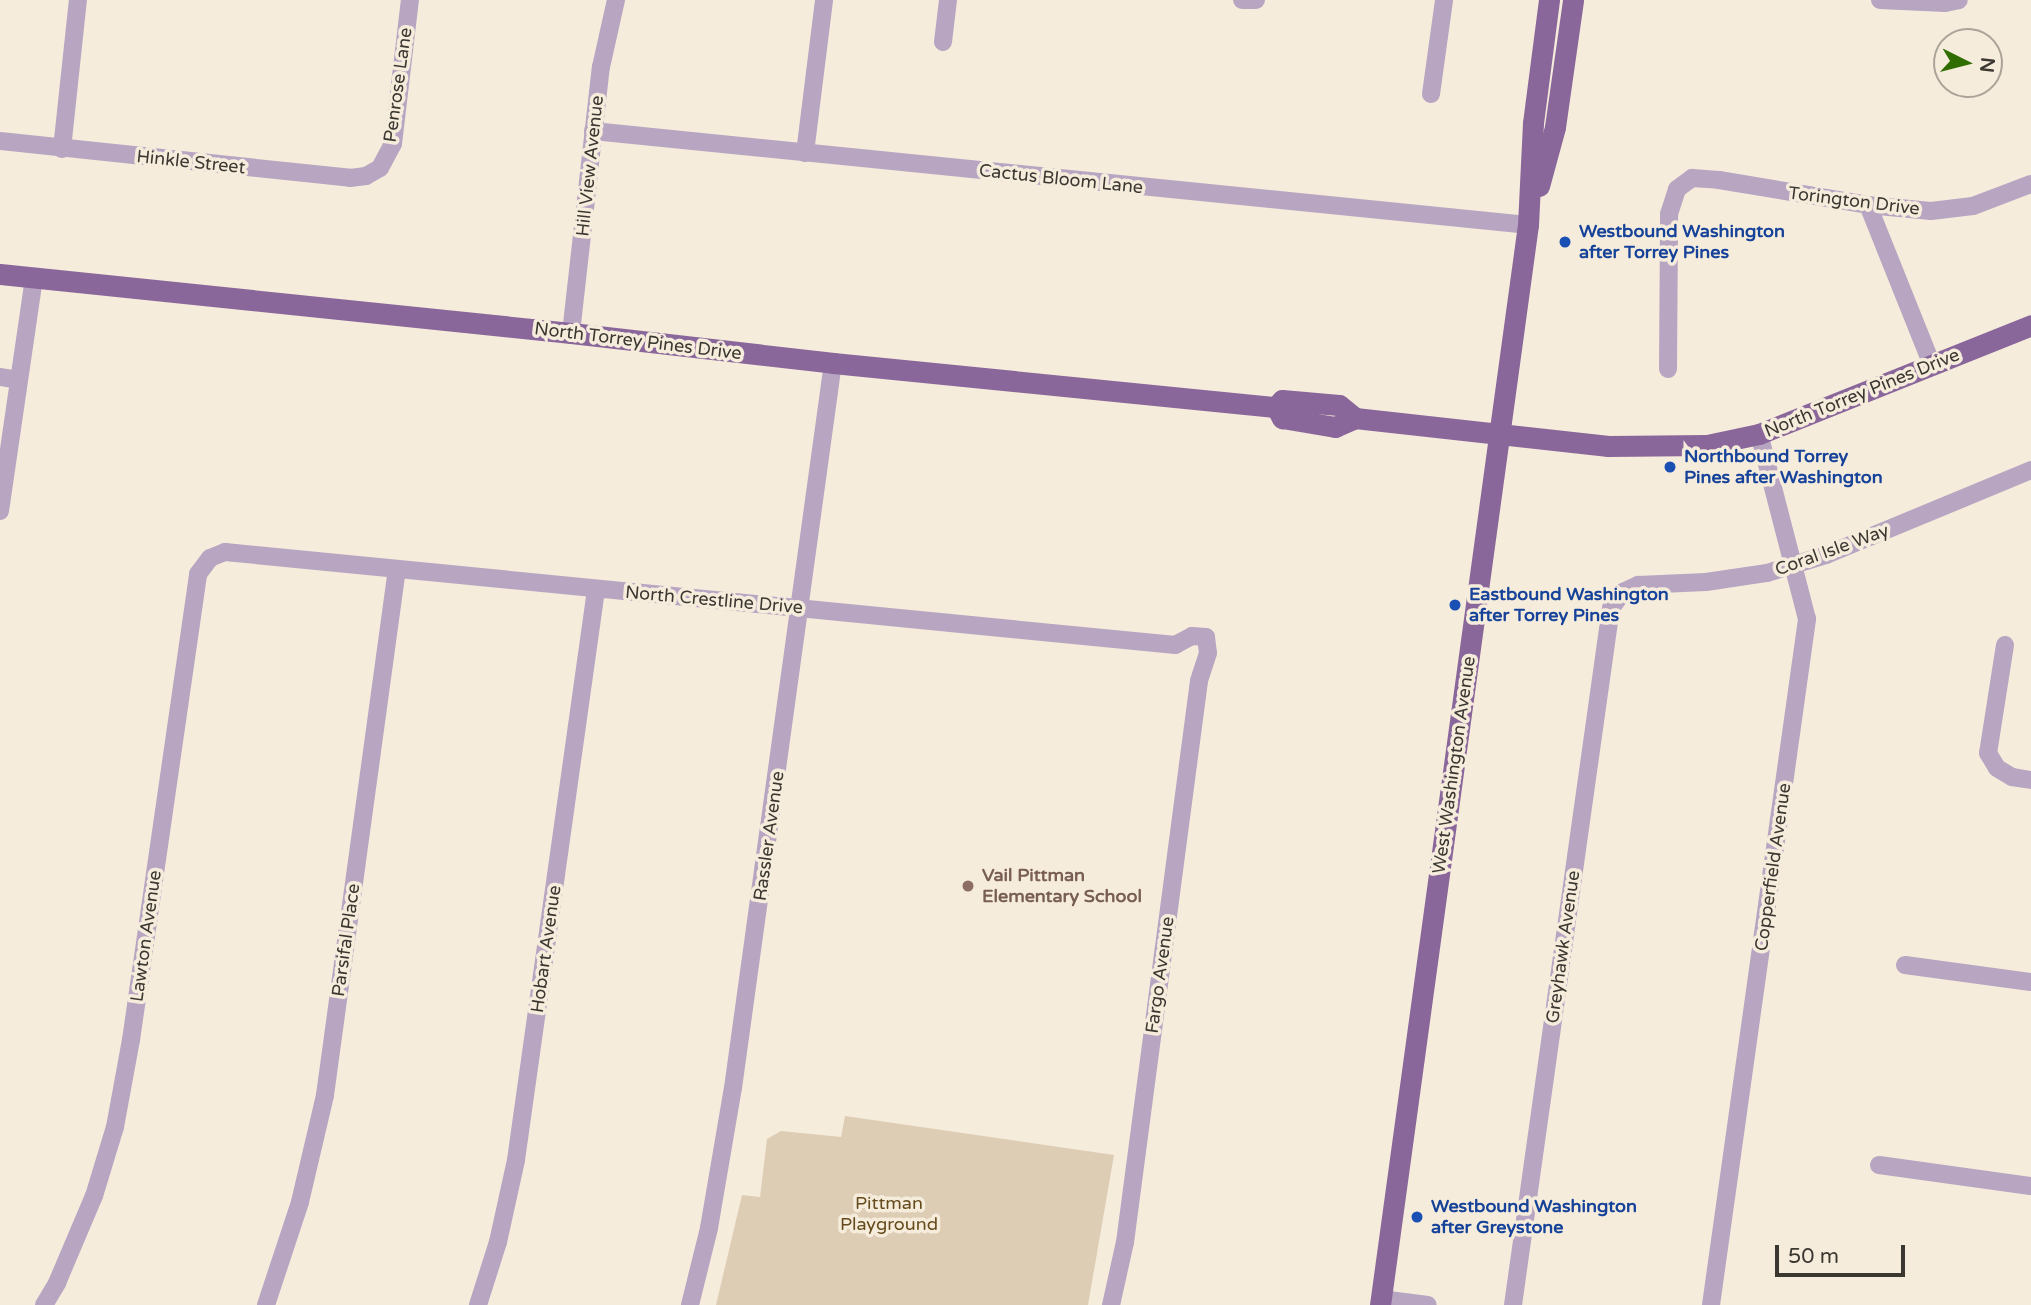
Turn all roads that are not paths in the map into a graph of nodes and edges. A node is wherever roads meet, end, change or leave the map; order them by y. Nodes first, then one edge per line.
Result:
1 (78, 0) edge
2 (410, 0) edge
3 (616, 0) edge
4 (824, 0) edge
5 (948, 0) edge
6 (1242, 0) edge
7 (1256, 0) edge
8 (1444, 0) edge
9 (1549, 0) edge
10 (1573, 0) edge
11 (1880, 0) edge
12 (1959, 0) edge
13 (1898, 1) edge
14 (943, 42) dead end
15 (1431, 94) dead end
16 (593, 131) junction
17 (0, 141) edge
18 (62, 149) junction
19 (805, 153) junction
20 (380, 168) joint
21 (2031, 184) edge
22 (1868, 205) junction
23 (1528, 226) junction
24 (0, 274) edge
25 (34, 278) junction
26 (2031, 325) edge
27 (571, 333) junction
28 (833, 363) junction
29 (1932, 365) junction
30 (1668, 369) dead end
31 (0, 377) edge
32 (12, 390) edge
33 (1500, 434) junction
34 (1759, 434) junction
35 (2031, 470) edge
36 (0, 511) edge
37 (210, 558) joint
38 (1794, 565) junction
39 (397, 569) junction
40 (596, 590) junction
41 (1623, 593) joint
42 (801, 607) junction
43 (1209, 645) joint
44 (2005, 645) dead end
45 (2031, 780) edge
46 (1905, 965) dead end
47 (2031, 982) edge
48 (1879, 1165) dead end
49 (2031, 1186) edge
50 (1380, 1302) edge
51 (44, 1305) edge
52 (266, 1305) edge
53 (478, 1305) edge
54 (690, 1305) edge
55 (1111, 1305) edge
56 (1428, 1305) edge
57 (1513, 1305) edge
58 (1711, 1305) edge

1 - 18 street
2 - 20 street, Penrose Lane
3 - 16 street, Hill View Avenue
4 - 19 street
5 - 14 street
6 - 7 street
8 - 15 street
9 - 23 main road, West Washington Avenue
10 - 23 main road, West Washington Avenue
11 - 13 street
12 - 13 street
16 - 19 street, Cactus Bloom Lane
16 - 27 street, Hill View Avenue
17 - 18 street, Hinkle Street
18 - 20 street, Hinkle Street
19 - 23 street, Cactus Bloom Lane
21 - 22 street, Torington Drive
22 - 29 street
22 - 30 street, Torington Drive
23 - 33 main road, West Washington Avenue
24 - 25 main road, North Torrey Pines Drive
25 - 27 main road, North Torrey Pines Drive
25 - 32 street
26 - 29 main road, North Torrey Pines Drive
27 - 28 main road, North Torrey Pines Drive
28 - 33 main road, North Torrey Pines Drive
28 - 42 street, Rassler Avenue
29 - 34 main road, North Torrey Pines Drive
31 - 32 street
32 - 36 street
33 - 34 main road, North Torrey Pines Drive
33 - 50 main road, West Washington Avenue
34 - 38 street, Copperfield Avenue
35 - 38 street, Coral Isle Way
37 - 39 street, North Crestline Drive
37 - 51 street, Lawton Avenue
38 - 41 street, Coral Isle Way
38 - 58 street, Copperfield Avenue
39 - 40 street, North Crestline Drive
39 - 52 street, Parsifal Place
40 - 42 street, North Crestline Drive
40 - 53 street, Hobart Avenue
41 - 57 street, Greyhawk Avenue
42 - 43 street, North Crestline Drive
42 - 54 street, Rassler Avenue
43 - 55 street, Fargo Avenue
44 - 45 street
46 - 47 street
48 - 49 street
50 - 56 street

